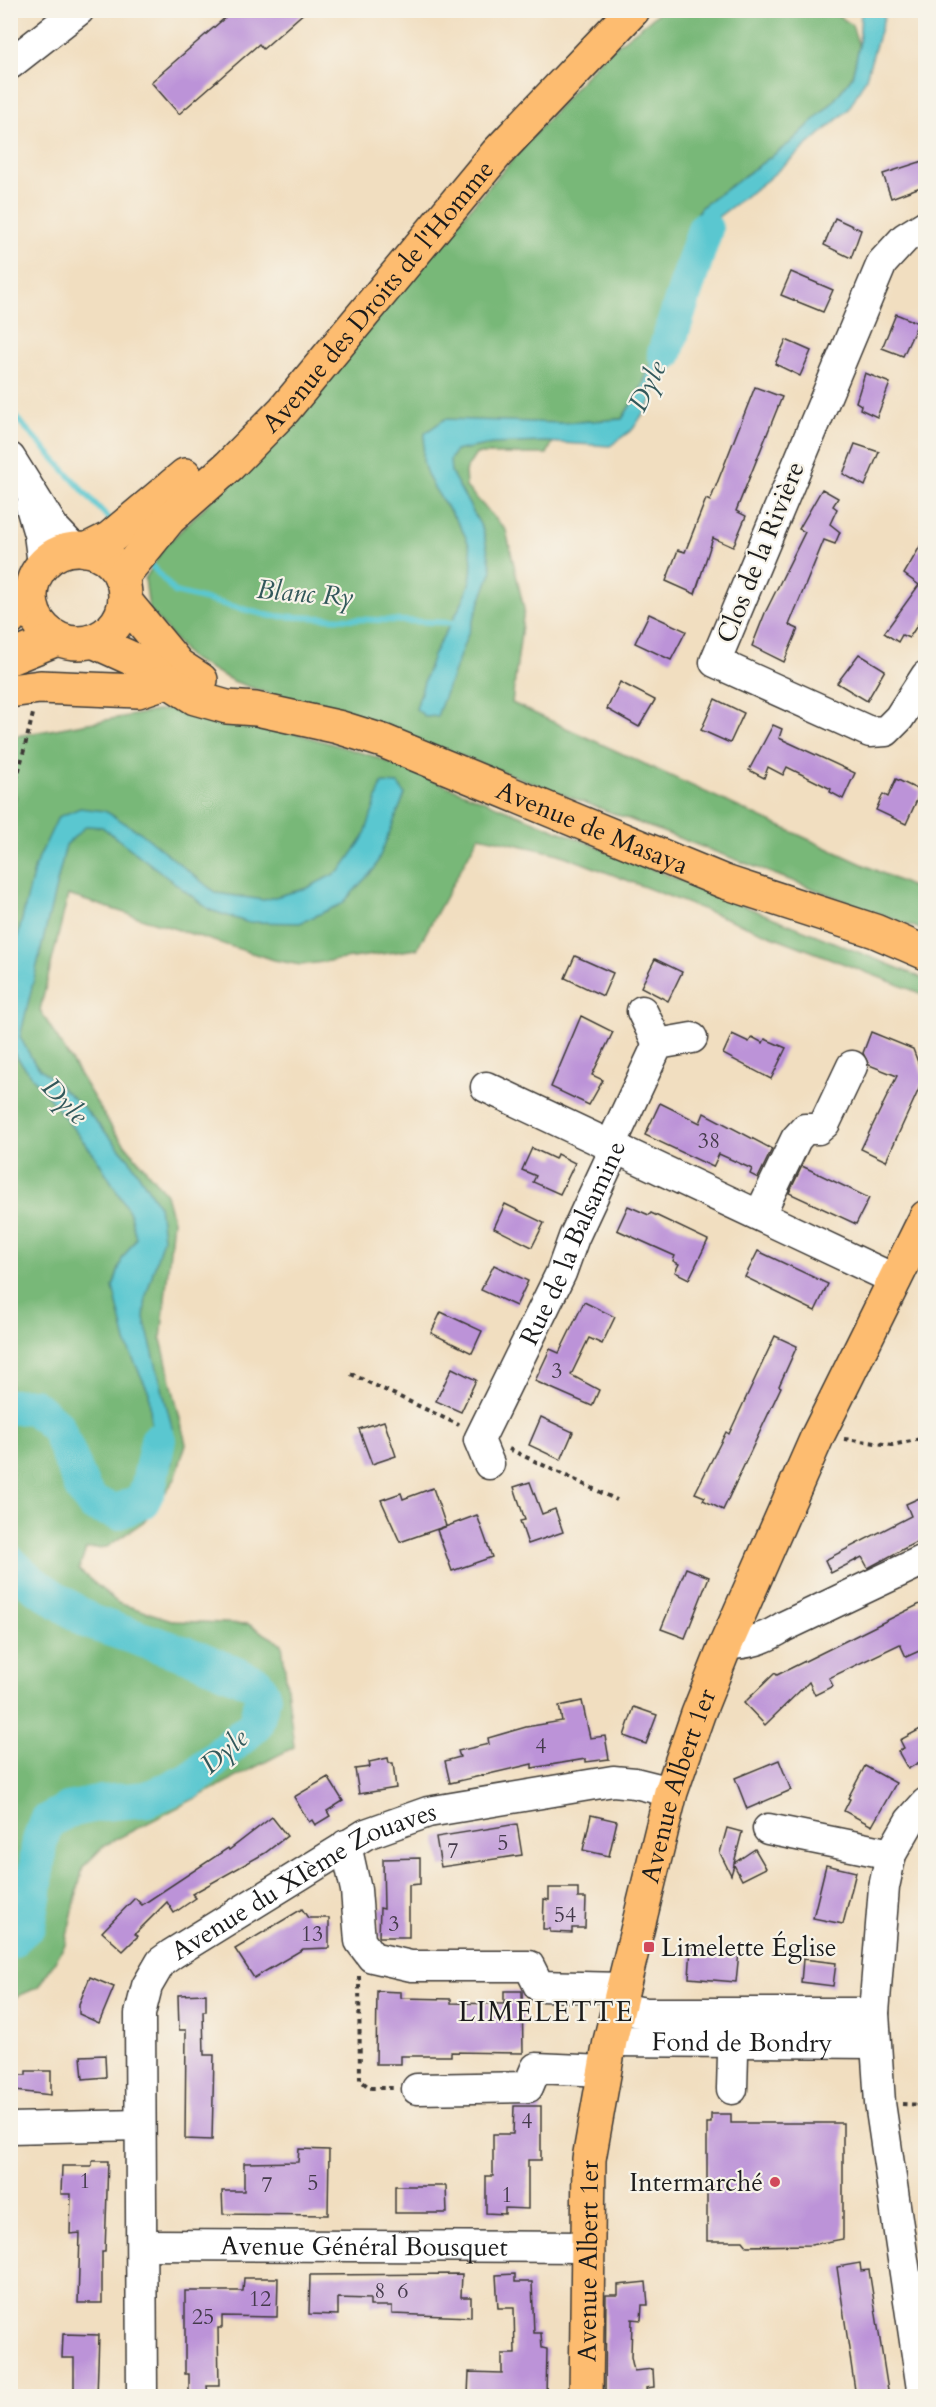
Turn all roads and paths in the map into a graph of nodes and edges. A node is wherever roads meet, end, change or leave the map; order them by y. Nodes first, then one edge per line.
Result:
1 (79, 10) edge
2 (603, 10) edge
3 (633, 10) edge
4 (874, 10) edge
5 (926, 15) edge
6 (10, 64) edge
7 (926, 225) edge
8 (14, 462) edge
9 (80, 550) junction
10 (43, 564) junction
11 (123, 589) junction
12 (30, 594) junction
13 (10, 619) edge
14 (57, 639) junction
15 (93, 641) junction
16 (10, 658) edge
17 (926, 676) edge
18 (168, 681) junction
19 (25, 689) edge
20 (256, 709) junction
21 (10, 806) edge
22 (926, 953) edge
23 (642, 1011) dead end
24 (692, 1038) dead end
25 (658, 1044) junction
26 (852, 1066) dead end
27 (486, 1087) dead end
28 (615, 1149) junction
29 (760, 1214) junction
30 (926, 1217) edge
31 (896, 1280) junction
32 (818, 1435) junction
33 (926, 1437) edge
34 (476, 1450) dead end
35 (926, 1558) edge
36 (740, 1613) junction
37 (785, 1626) junction
38 (726, 1644) junction
39 (672, 1792) junction
40 (926, 1803) edge
41 (768, 1829) dead end
42 (346, 1845) junction
43 (891, 1854) junction
44 (372, 1957) junction
45 (621, 1998) junction
46 (874, 2013) junction
47 (734, 2027) junction
48 (875, 2043) junction
49 (607, 2056) junction
50 (417, 2089) joint
51 (732, 2089) dead end
52 (140, 2125) junction
53 (10, 2128) edge
54 (142, 2245) junction
55 (587, 2247) junction
56 (142, 2397) edge
57 (586, 2397) edge
58 (923, 2397) edge

1 - 6 street
2 - 9 main road, Avenue des Droits de l'Homme
3 - 11 main road, Avenue des Droits de l'Homme
4 - 5 path
7 - 17 street, Clos de la Rivière
8 - 9 street
8 - 10 street
9 - 10 main road
9 - 11 main road
10 - 12 main road
11 - 15 main road
11 - 20 main road, Avenue de Masaya
12 - 13 main road
12 - 14 main road
14 - 15 main road
14 - 16 main road
15 - 18 main road, Avenue de Masaya
18 - 19 main road
18 - 20 main road, Avenue de Masaya
19 - 21 path
20 - 22 main road, Avenue de Masaya
23 - 25 street
24 - 25 street
25 - 28 street, Rue de la Balsamine
26 - 29 street
27 - 28 street
28 - 29 street
28 - 34 street, Rue de la Balsamine
29 - 31 street
30 - 31 main road, Avenue Albert 1er
31 - 32 main road, Avenue Albert 1er
32 - 33 path
32 - 36 main road, Avenue Albert 1er
35 - 37 street
36 - 37 street
36 - 38 main road, Avenue Albert 1er
37 - 38 street
38 - 39 main road, Avenue Albert 1er
39 - 42 street, Avenue du XIème Zouaves
39 - 45 main road, Avenue Albert 1er
40 - 43 street
41 - 43 street
42 - 44 street
42 - 52 street, Avenue du XIème Zouaves
43 - 46 street
44 - 45 street, Fond de Bondry
44 - 50 path
45 - 47 street, Fond de Bondry
45 - 49 main road, Avenue Albert 1er
46 - 47 street, Fond de Bondry
46 - 48 street
47 - 48 street, Fond de Bondry
47 - 49 street, Fond de Bondry
47 - 51 street
48 - 58 street
49 - 50 street, Fond de Bondry
49 - 55 main road, Avenue Albert 1er
52 - 53 street
52 - 54 street, Avenue du XIème Zouaves
54 - 55 street, Avenue Général Bousquet
54 - 56 street, Avenue du XIème Zouaves
55 - 57 main road, Avenue Albert 1er

